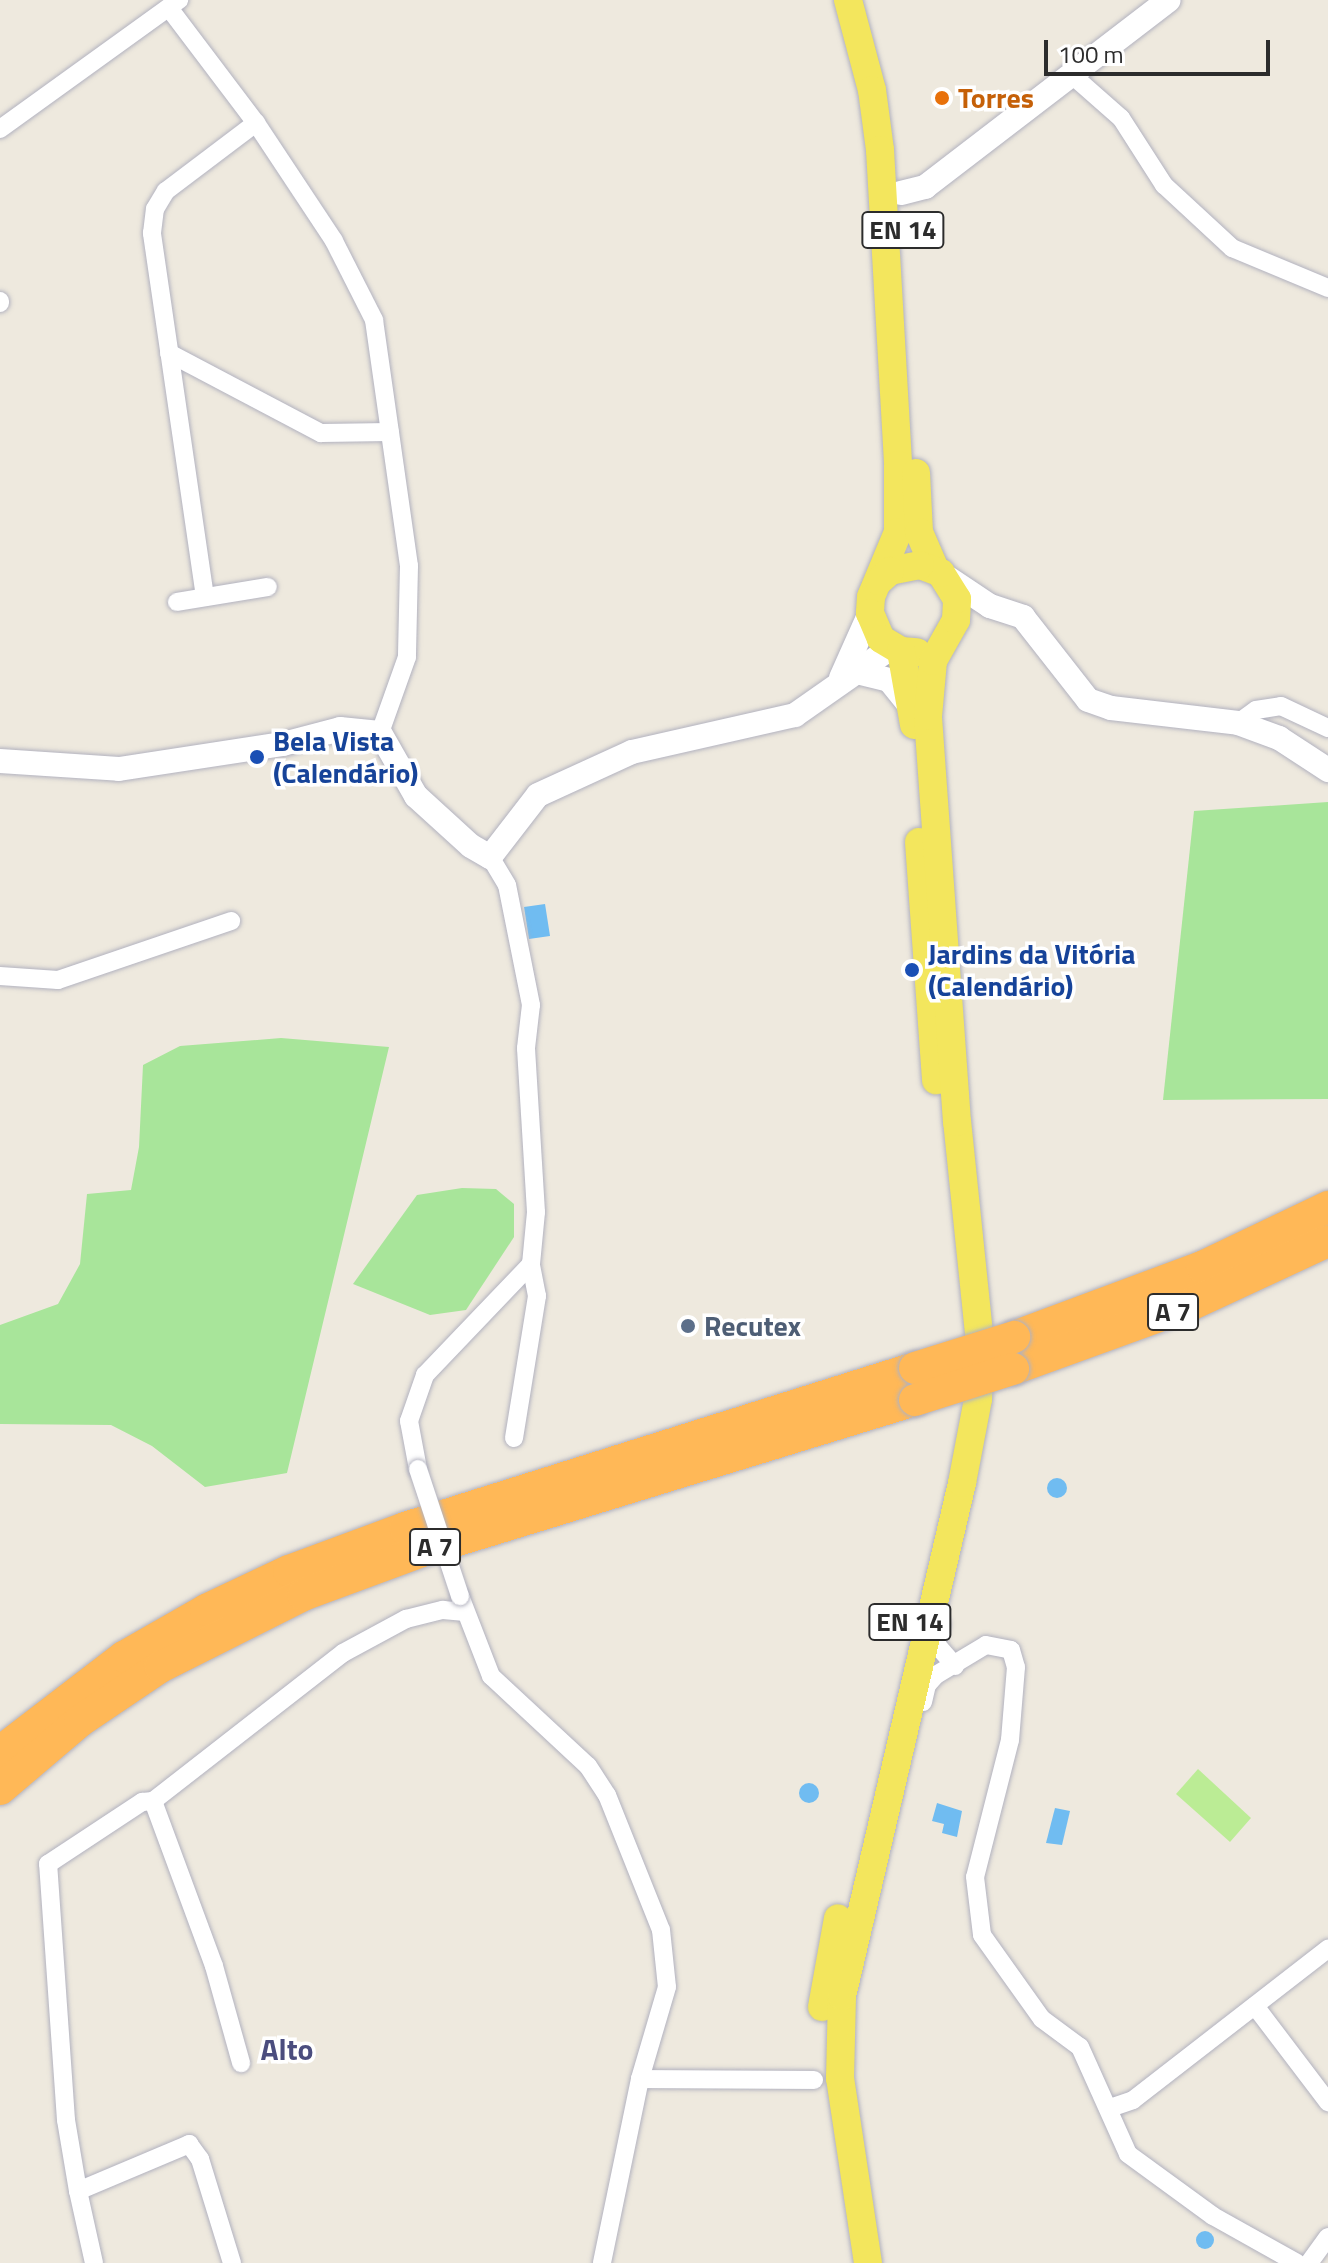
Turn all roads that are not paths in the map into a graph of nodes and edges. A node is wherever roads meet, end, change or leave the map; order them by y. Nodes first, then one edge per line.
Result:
1 (848, 0) edge
2 (865, 0) edge
3 (1169, 0) edge
4 (174, 4) edge
5 (1072, 75) junction
6 (256, 123) junction
7 (0, 129) edge
8 (901, 193) junction
9 (1328, 288) edge
10 (169, 353) junction
11 (390, 432) junction
12 (938, 571) junction
13 (879, 581) junction
14 (268, 587) dead end
15 (205, 597) junction
16 (177, 602) dead end
17 (990, 606) junction
18 (870, 613) junction
19 (948, 635) junction
20 (897, 649) junction
21 (847, 676) junction
22 (912, 708) junction
23 (1238, 723) junction
24 (1328, 728) edge
25 (380, 733) junction
26 (0, 761) edge
27 (1328, 770) edge
28 (490, 857) junction
29 (231, 921) dead end
30 (0, 976) edge
31 (1328, 1207) edge
32 (1328, 1241) edge
33 (531, 1264) junction
34 (514, 1438) dead end
35 (947, 1552) junction
36 (462, 1604) junction
37 (955, 1666) junction
38 (903, 1731) junction
39 (0, 1752) edge
40 (0, 1789) edge
41 (153, 1801) junction
42 (1328, 1949) edge
43 (1255, 2006) junction
44 (241, 2063) dead end
45 (640, 2079) junction
46 (814, 2080) dead end
47 (1328, 2102) edge
48 (1110, 2108) junction
49 (78, 2191) junction
50 (1328, 2237) edge
51 (94, 2263) edge
52 (232, 2263) edge
53 (602, 2263) edge
54 (850, 2263) edge
55 (868, 2263) edge
56 (1297, 2263) edge
57 (1309, 2263) edge

1 - 13 main road, EN 14
2 - 8 main road, EN 14
3 - 5 street
4 - 6 street
4 - 7 street
5 - 8 street
5 - 9 street
6 - 10 street
6 - 11 street
8 - 12 main road, EN 14
10 - 11 street
10 - 15 street
11 - 25 street
12 - 13 main road
12 - 17 street
12 - 19 main road, EN 14
13 - 18 main road, EN 14
14 - 15 street
15 - 16 street
17 - 19 street
17 - 23 street
18 - 20 main road, EN 14
18 - 21 street
19 - 20 main road
19 - 35 main road, EN 14
20 - 21 street
20 - 22 main road, EN 14
21 - 22 street
21 - 28 street
22 - 54 main road, EN 14
23 - 24 street
23 - 27 street
25 - 26 street
25 - 28 street
28 - 33 street
29 - 30 street
31 - 39 highway, A 7, bridge
32 - 40 highway, A 7, bridge
33 - 34 street
33 - 36 street, bridge
35 - 37 street
35 - 38 main road, EN 14
36 - 41 street
36 - 45 street
37 - 38 street
37 - 48 street
38 - 55 main road, EN 14
41 - 44 street
41 - 49 street
42 - 43 street
43 - 47 street
43 - 48 street
45 - 46 street
45 - 53 street
48 - 56 street
49 - 51 street
49 - 52 street
50 - 57 street

